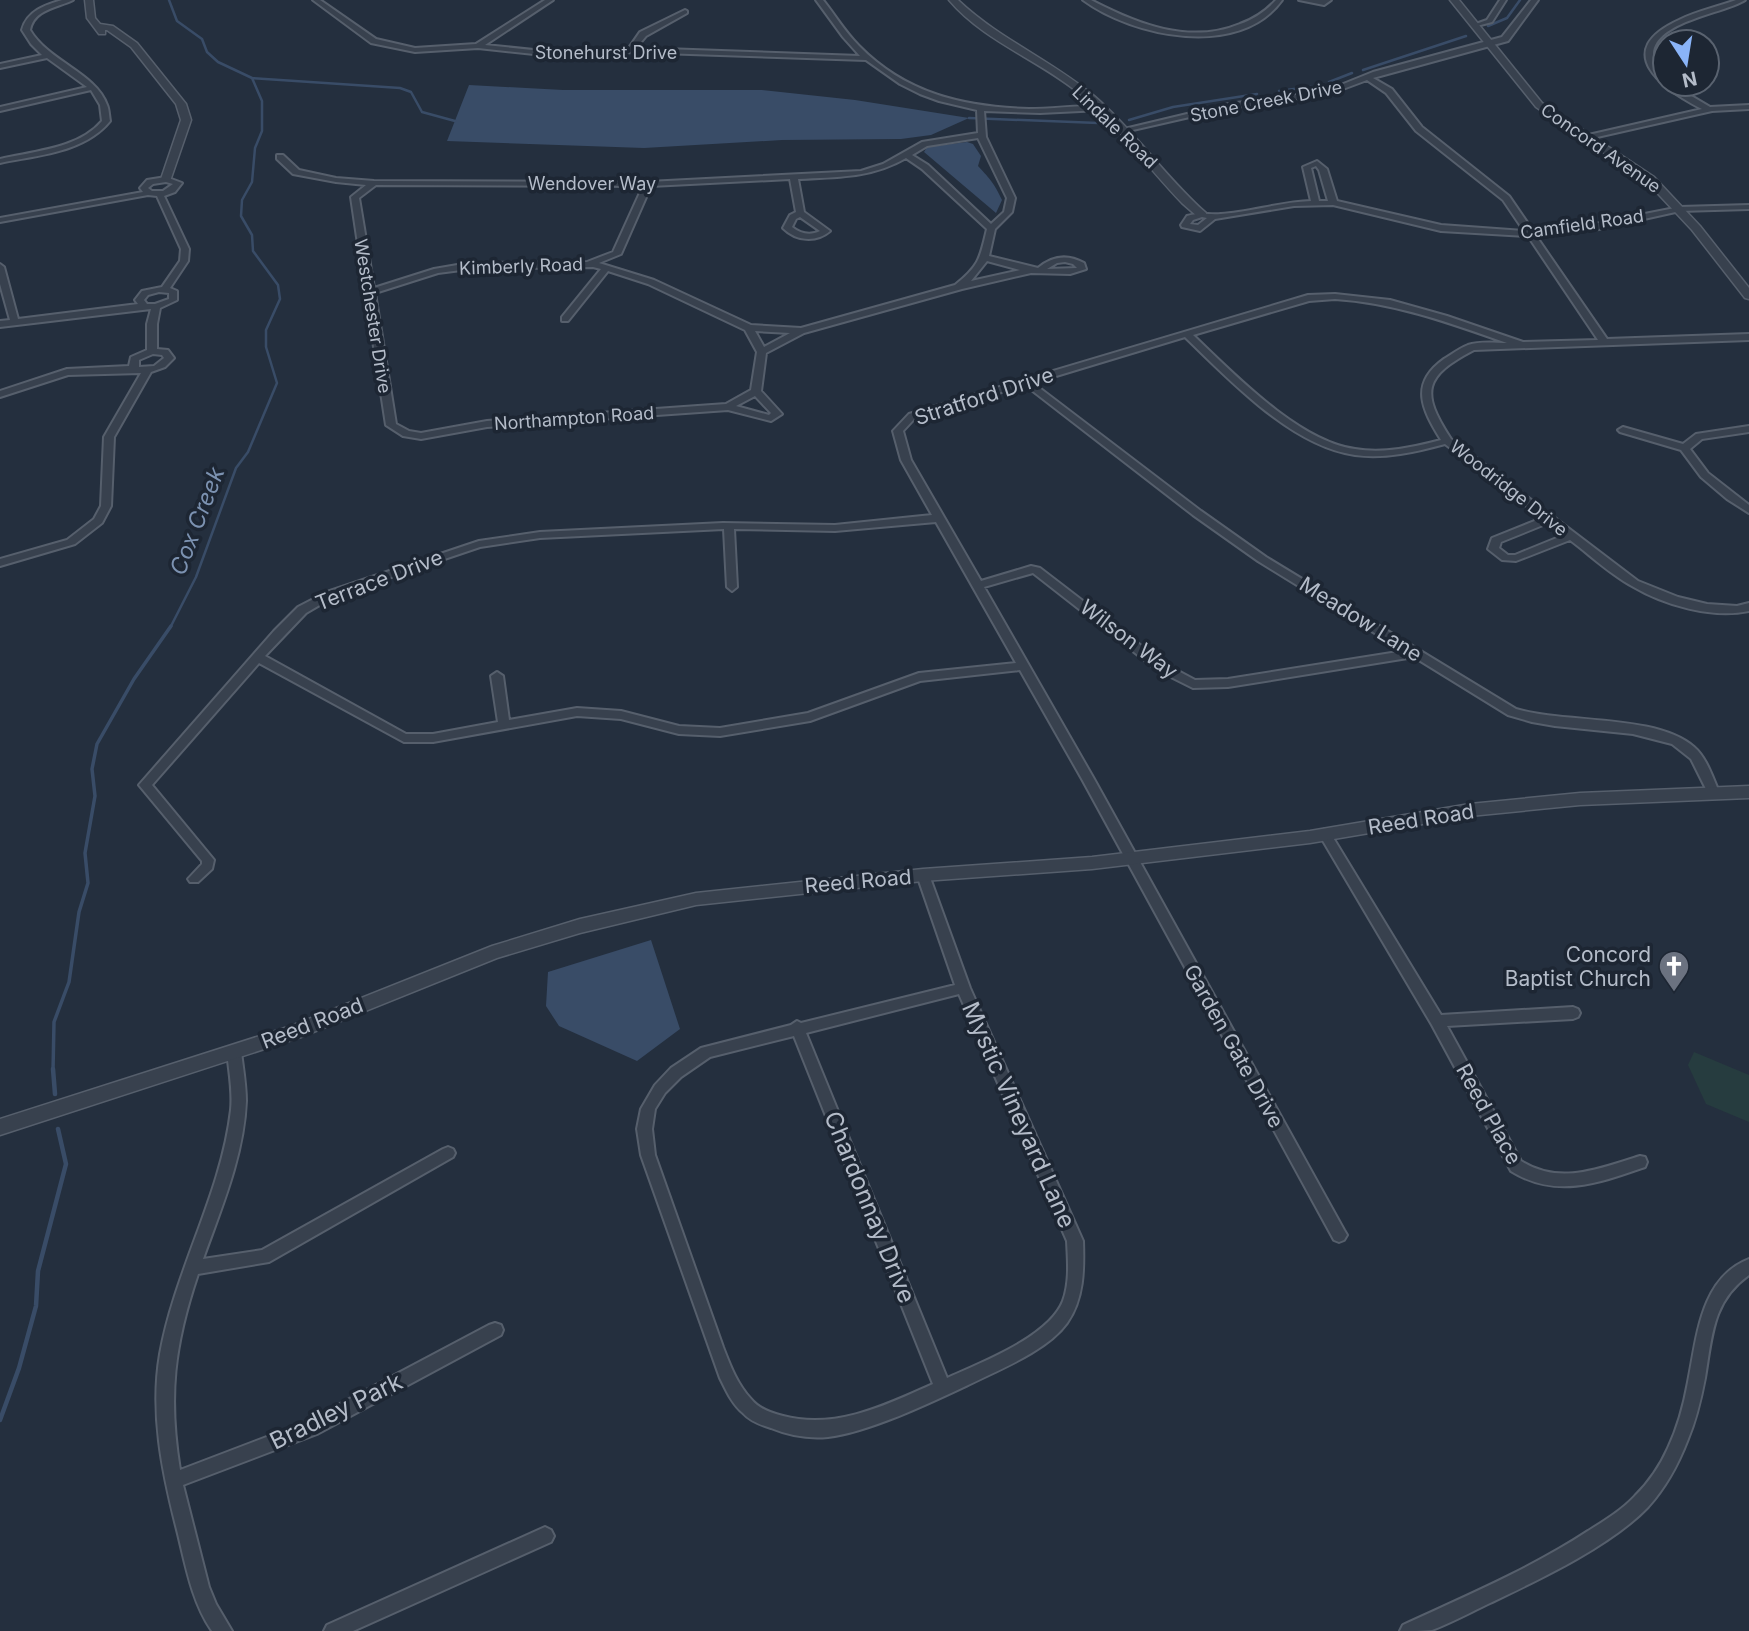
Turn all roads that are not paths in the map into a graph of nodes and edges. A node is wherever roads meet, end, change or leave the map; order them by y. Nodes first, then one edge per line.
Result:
1 (70, 0) edge
2 (89, 0) edge
3 (316, 0) edge
4 (551, 0) edge
5 (819, 0) edge
6 (953, 0) edge
7 (1086, 0) edge
8 (1279, 0) edge
9 (1302, 0) edge
10 (1328, 0) edge
11 (1454, 0) edge
12 (1503, 0) edge
13 (1535, 0) edge
14 (1742, 0) edge
15 (685, 12) dead end
16 (1475, 26) junction
17 (1488, 43) junction
18 (478, 46) junction
19 (631, 50) junction
20 (50, 55) junction
21 (869, 58) junction
22 (0, 66) edge
23 (1368, 78) junction
24 (91, 88) junction
25 (1749, 107) edge
26 (1101, 108) junction
27 (0, 109) edge
28 (1709, 110) junction
29 (981, 116) junction
30 (1124, 130) junction
31 (981, 135) junction
32 (1587, 138) junction
33 (906, 154) junction
34 (280, 157) dead end
35 (0, 161) edge
36 (794, 178) junction
37 (166, 179) junction
38 (335, 180) junction
39 (374, 183) junction
40 (648, 184) junction
41 (148, 193) junction
42 (160, 195) junction
43 (355, 197) junction
44 (1315, 202) junction
45 (1333, 203) junction
46 (1749, 207) edge
47 (1680, 209) junction
48 (800, 213) dead end
49 (1207, 216) joint
50 (0, 220) edge
51 (991, 228) junction
52 (1533, 234) junction
53 (617, 254) junction
54 (987, 258) junction
55 (588, 264) junction
56 (0, 267) edge
57 (607, 267) junction
58 (635, 275) junction
59 (958, 287) junction
60 (164, 290) junction
61 (368, 293) junction
62 (1749, 296) edge
63 (144, 306) junction
64 (156, 307) junction
65 (565, 319) dead end
66 (14, 320) junction
67 (0, 324) edge
68 (1462, 326) junction
69 (749, 328) junction
70 (801, 331) junction
71 (1187, 334) junction
72 (1749, 337) edge
73 (1604, 342) junction
74 (1522, 345) junction
75 (1472, 347) junction
76 (152, 351) junction
77 (762, 352) junction
78 (134, 369) junction
79 (148, 371) junction
80 (1024, 381) junction
81 (756, 391) junction
82 (0, 394) edge
83 (727, 407) junction
84 (1749, 429) edge
85 (1623, 430) dead end
86 (421, 436) joint
87 (1447, 441) junction
88 (1685, 448) junction
89 (1749, 510) edge
90 (939, 518) junction
91 (1548, 519) junction
92 (729, 526) junction
93 (1570, 536) junction
94 (0, 563) edge
95 (977, 586) junction
96 (732, 587) dead end
97 (1746, 609) edge
98 (1416, 653) junction
99 (258, 657) junction
100 (1021, 666) junction
101 (497, 676) dead end
102 (504, 724) junction
103 (1749, 792) edge
104 (1714, 794) junction
105 (1325, 834) junction
106 (1129, 858) junction
107 (923, 875) junction
108 (194, 879) dead end
109 (963, 988) junction
110 (1573, 1013) dead end
111 (1437, 1021) junction
112 (797, 1027) junction
113 (234, 1052) junction
114 (0, 1126) edge
115 (448, 1153) dead end
116 (1640, 1162) dead end
117 (1339, 1235) dead end
118 (1749, 1266) edge
119 (192, 1268) junction
120 (495, 1330) dead end
121 (942, 1387) junction
122 (173, 1481) junction
123 (545, 1536) dead end
124 (223, 1631) edge
125 (333, 1631) edge
126 (1409, 1631) edge

1 - 20 street
2 - 37 street
3 - 18 street, Stonehurst Drive
4 - 18 street
5 - 21 street
6 - 26 street, Lindale Road
7 - 8 street
9 - 10 street
11 - 16 street, Concord Avenue
12 - 16 street
13 - 17 street, Stone Creek Drive
14 - 28 street
15 - 19 street
16 - 17 street, Concord Avenue
17 - 23 street, Stone Creek Drive
17 - 32 street, Concord Avenue
18 - 19 street, Stonehurst Drive
19 - 21 street, Stonehurst Drive
20 - 22 street
20 - 24 street
21 - 29 street
23 - 30 street, Stone Creek Drive
23 - 52 street
24 - 27 street
24 - 35 street
25 - 28 street
26 - 29 street
26 - 30 street, Lindale Road
28 - 32 street
29 - 31 street
30 - 49 street, Lindale Road
31 - 33 street
31 - 51 street
32 - 47 street, Concord Avenue
33 - 36 street, Wendover Way
33 - 51 street
34 - 38 street, Wendover Way
36 - 40 street, Wendover Way
36 - 48 street
37 - 41 street
37 - 42 street
38 - 39 street, Wendover Way
38 - 43 street
39 - 40 street, Wendover Way
39 - 43 street
40 - 53 street
41 - 42 street
41 - 50 street
42 - 60 street
43 - 61 street, Westchester Drive
44 - 45 street, Camfield Road
44 - 45 street
44 - 49 street, Camfield Road
45 - 52 street, Camfield Road
46 - 47 street, Camfield Road
47 - 52 street, Camfield Road
47 - 62 street, Concord Avenue
51 - 54 street
52 - 73 street
53 - 55 street
53 - 58 street
54 - 59 street
54 - 59 street
55 - 57 street, Kimberly Road
55 - 61 street, Kimberly Road
56 - 66 street
57 - 58 street, Kimberly Road
57 - 65 street
58 - 69 street, Kimberly Road
59 - 70 street
60 - 63 street
60 - 64 street
61 - 86 street, Westchester Drive
63 - 64 street
63 - 66 street
64 - 76 street
66 - 67 street
68 - 71 street, Stratford Drive
68 - 74 street, Stratford Drive
68 - 75 street
69 - 70 street, Kimberly Road
69 - 77 street
70 - 77 street
71 - 80 street, Stratford Drive
71 - 87 street
72 - 73 street, Woodridge Drive
73 - 74 street, Woodridge Drive
74 - 75 street, Woodridge Drive
75 - 87 street, Woodridge Drive
76 - 78 street
76 - 79 street
77 - 81 street
78 - 79 street
78 - 82 street
79 - 94 street
80 - 90 street, Stratford Drive
80 - 98 street, Meadow Lane
81 - 83 street, Northampton Road
81 - 83 street, Northampton Road
83 - 86 street, Northampton Road
84 - 88 street
85 - 88 street
87 - 91 street, Woodridge Drive
88 - 89 street
90 - 92 street, Terrace Drive
90 - 95 street, Stratford Drive
91 - 93 street, Woodridge Drive
91 - 93 street
92 - 96 street
92 - 99 street, Terrace Drive
93 - 97 street, Woodridge Drive
95 - 98 street, Wilson Way
95 - 100 street, Stratford Drive
98 - 104 street, Meadow Lane
99 - 102 street
99 - 108 street, Terrace Drive
100 - 102 street
100 - 106 street, Stratford Drive
101 - 102 street
103 - 104 street, Reed Road
104 - 105 street, Reed Road
105 - 106 street, Reed Road
105 - 111 street, Reed Place
106 - 107 street, Reed Road
106 - 117 street, Garden Gate Drive
107 - 109 street, Mystic Vineyard Lane
107 - 113 street, Reed Road
109 - 112 street, Mystic Vineyard Lane
109 - 121 street, Mystic Vineyard Lane
110 - 111 street
111 - 116 street, Reed Place
112 - 121 street, Chardonnay Drive
112 - 121 street, Mystic Vineyard Lane
113 - 114 street, Reed Road
113 - 119 street
115 - 119 street
118 - 126 street
119 - 122 street
120 - 122 street, Bradley Park
122 - 124 street
123 - 125 street

